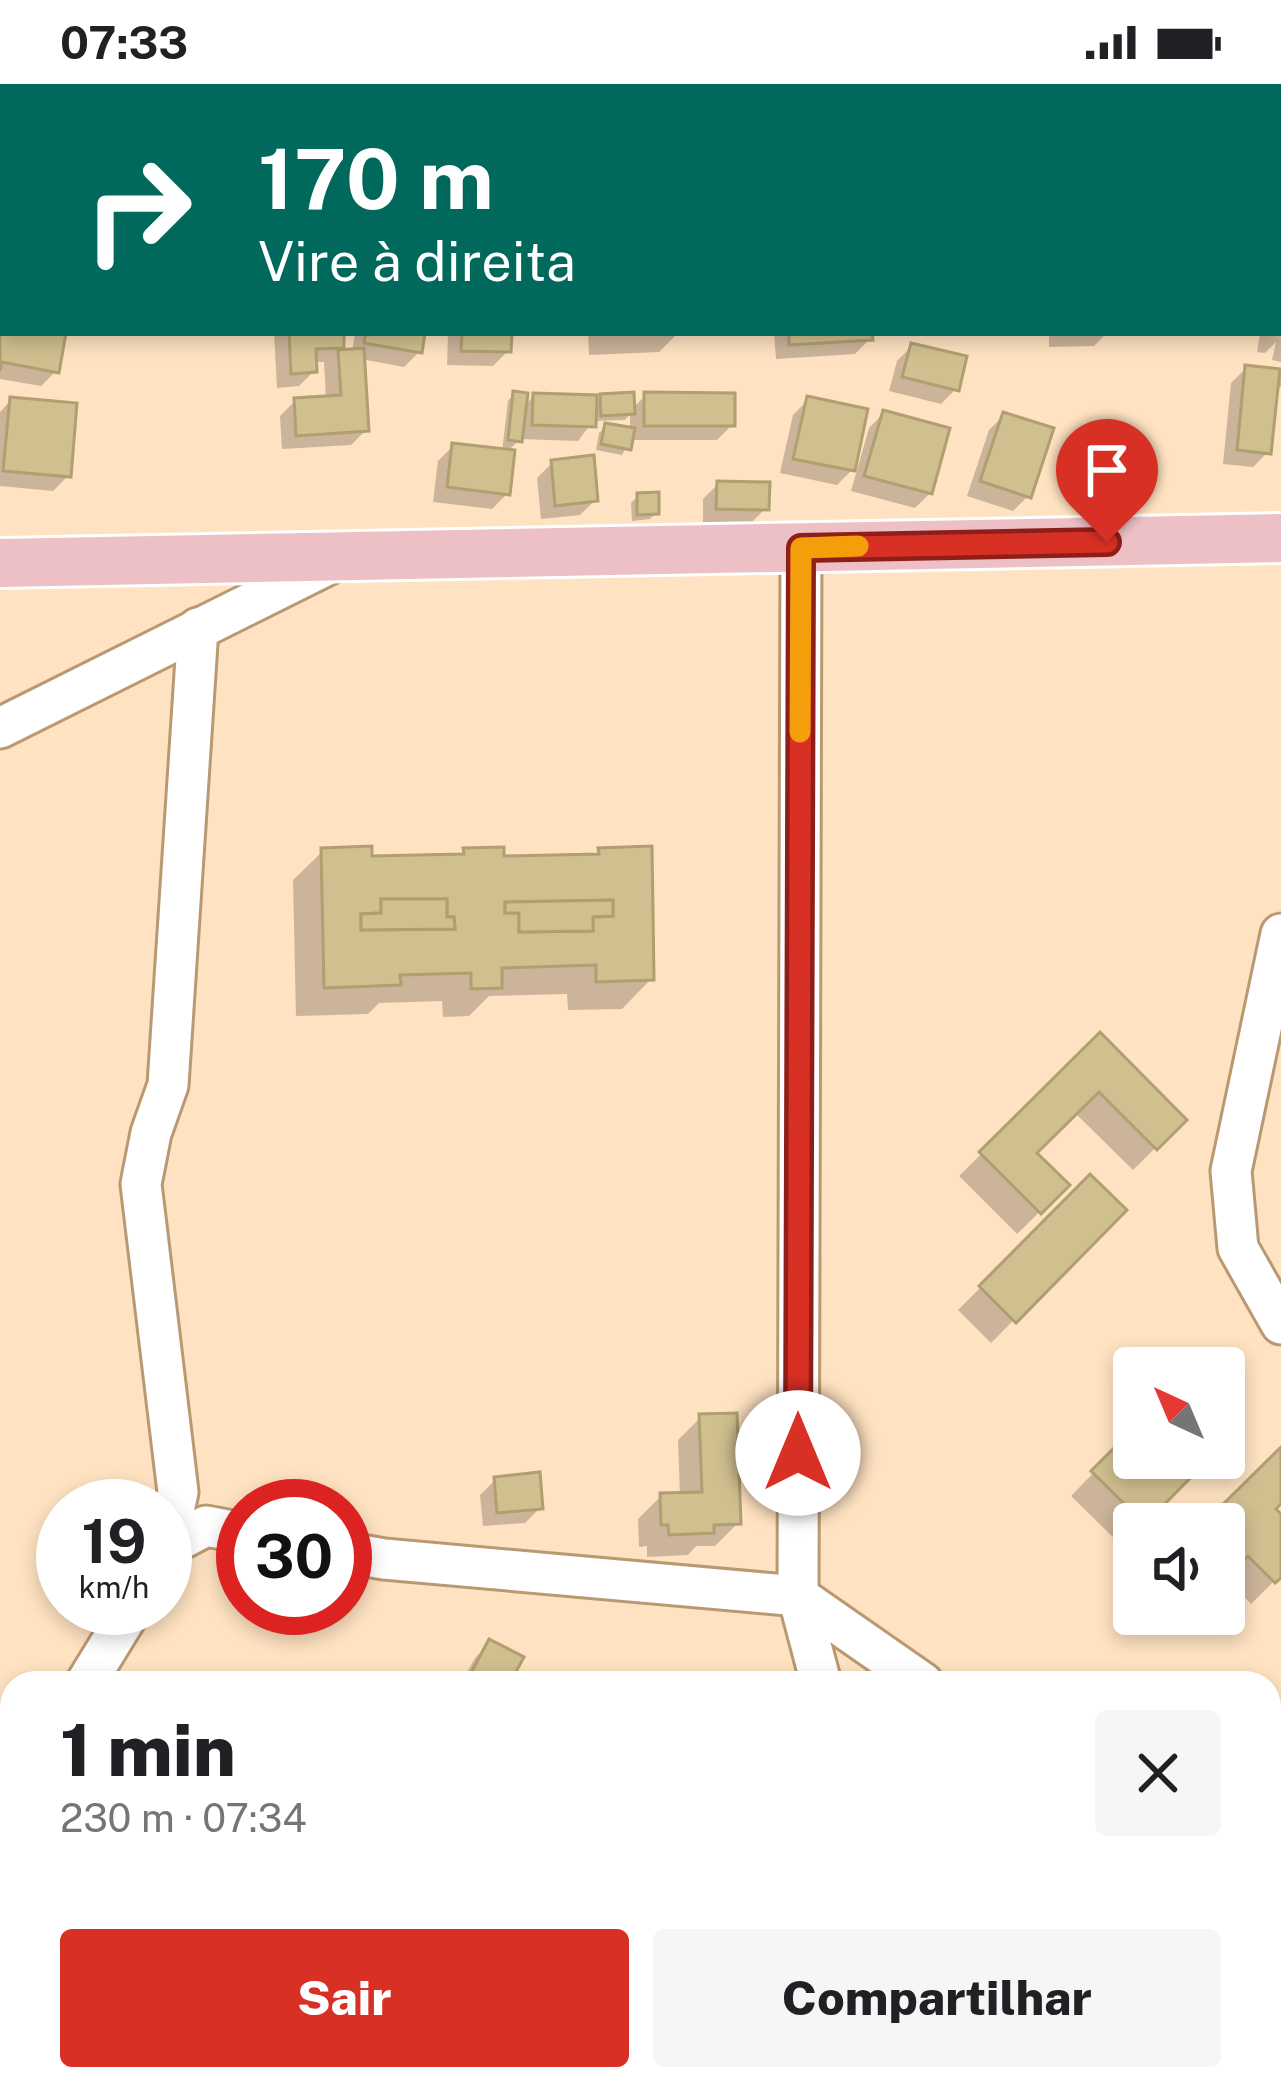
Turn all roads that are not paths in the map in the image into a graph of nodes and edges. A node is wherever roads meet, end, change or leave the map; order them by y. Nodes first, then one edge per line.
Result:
1 (1281, 538) edge
2 (801, 548) junction
3 (344, 557) junction
4 (0, 563) edge
5 (198, 628) junction
6 (0, 728) edge
7 (1281, 934) edge
8 (1280, 1322) edge
9 (176, 1479) edge
10 (192, 1504) edge
11 (216, 1523) edge
12 (372, 1557) edge
13 (798, 1596) junction
14 (115, 1635) edge
15 (93, 1671) edge
16 (818, 1671) edge
17 (905, 1671) edge

1 - 2 main road
2 - 3 main road
2 - 13 street
3 - 4 main road
3 - 5 street
5 - 6 street
5 - 9 street
7 - 8 street
10 - 11 street
12 - 13 street
13 - 16 street
13 - 17 street
14 - 15 street

